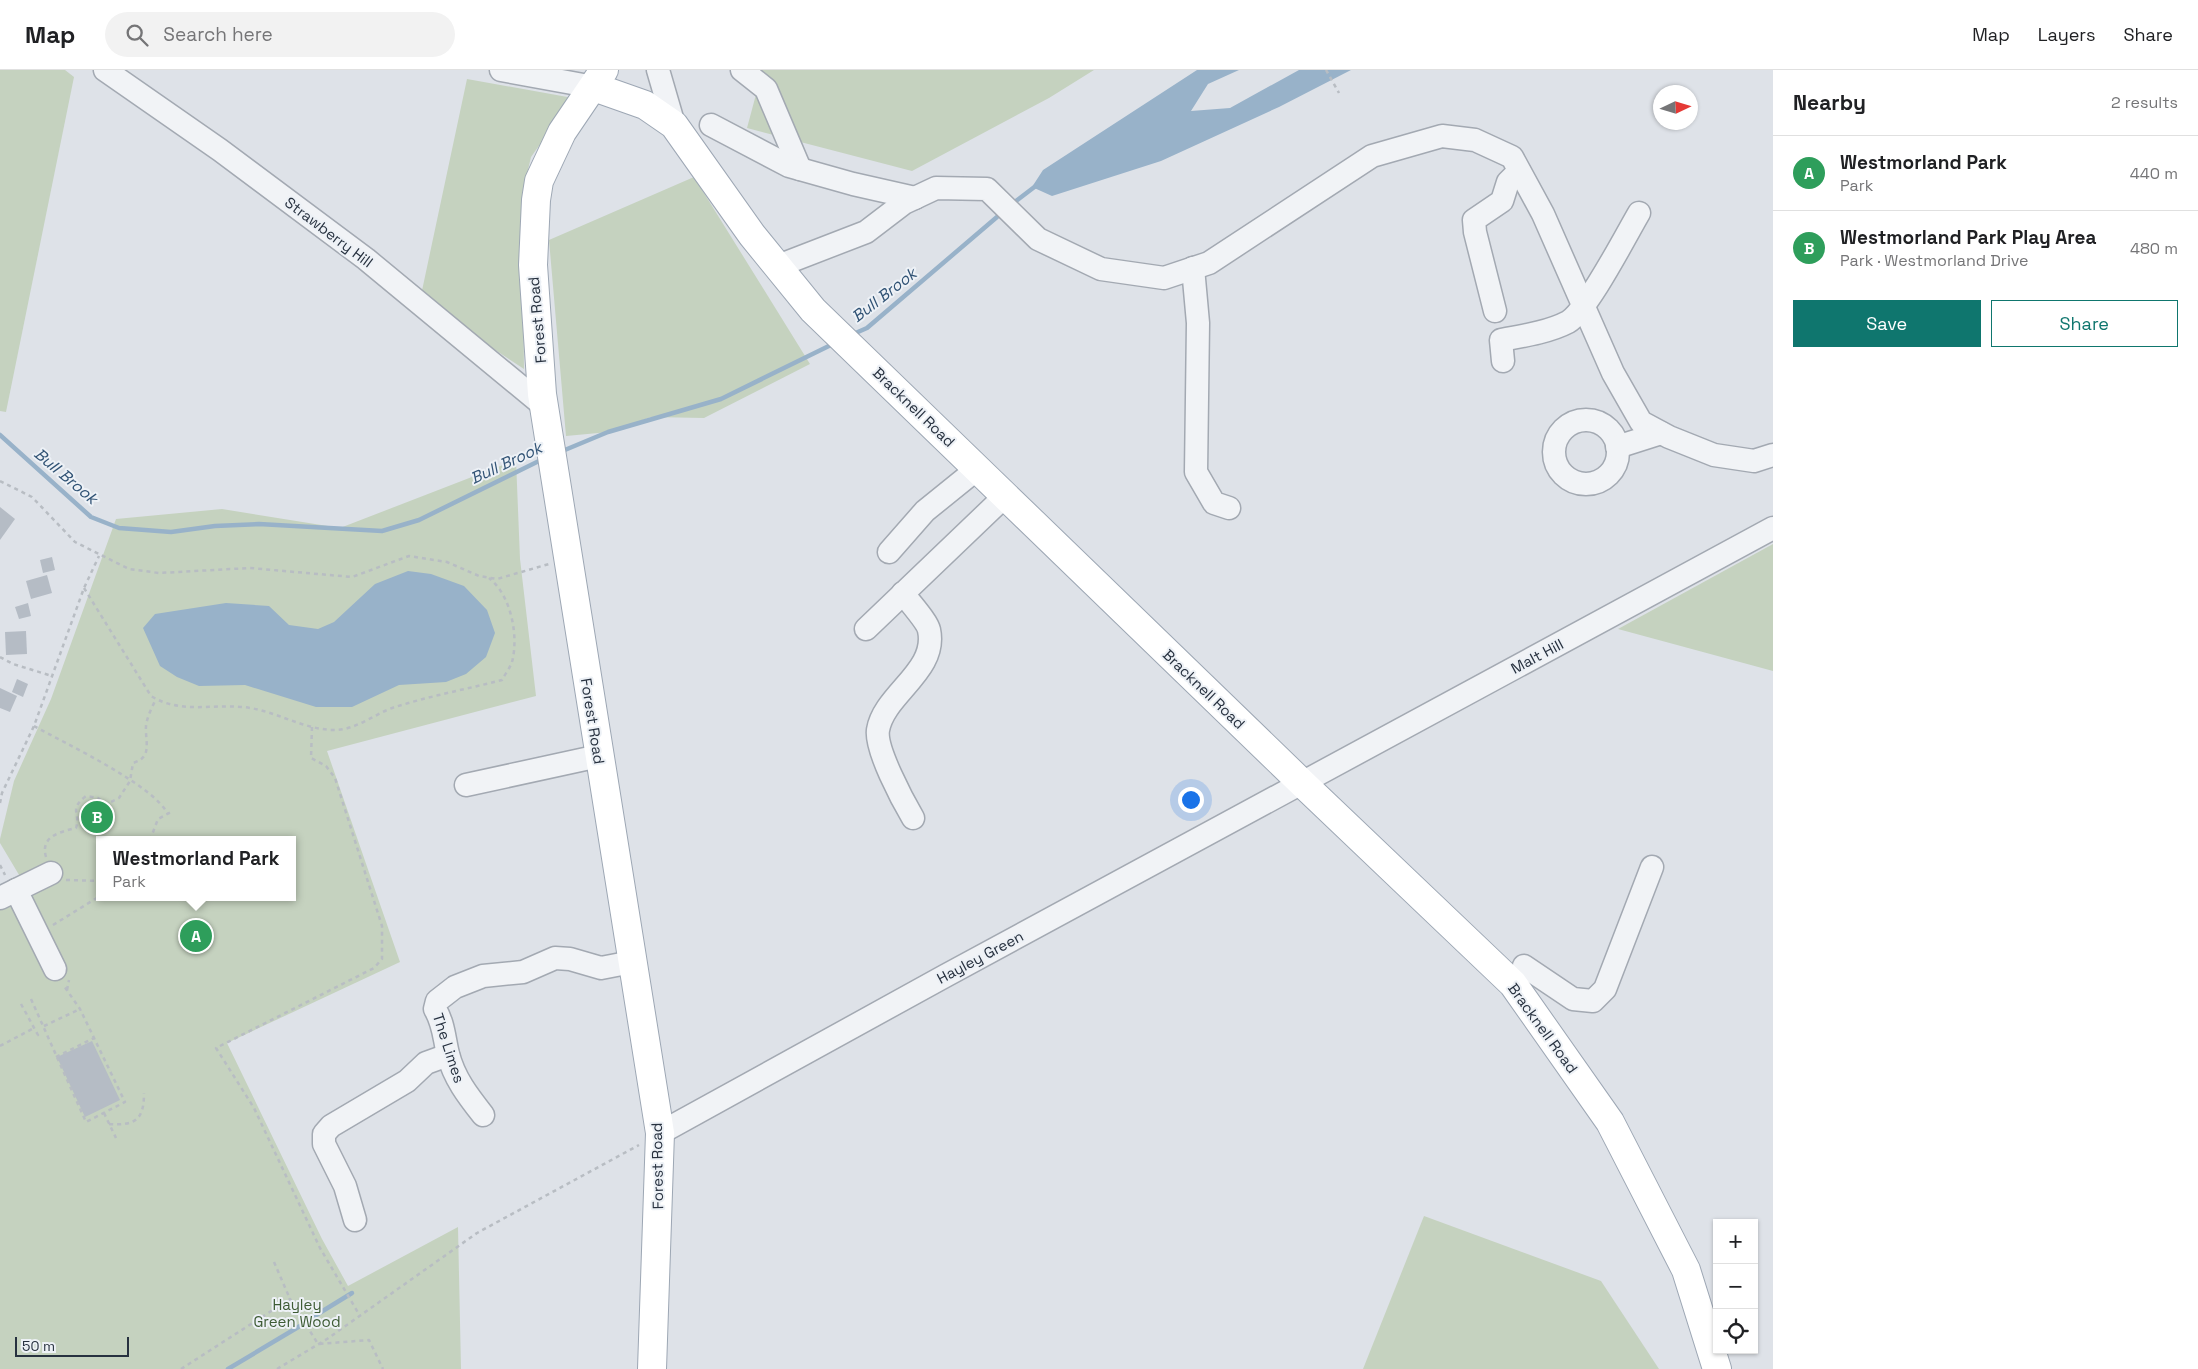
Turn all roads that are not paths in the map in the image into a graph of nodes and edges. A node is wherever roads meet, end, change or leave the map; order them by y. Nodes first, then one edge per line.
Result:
1 (105, 70) edge
2 (502, 70) edge
3 (656, 70) edge
4 (742, 70) edge
5 (599, 79) edge
6 (645, 104) junction
7 (674, 125) junction
8 (711, 125) dead end
9 (800, 169) junction
10 (1519, 171) junction
11 (915, 198) junction
12 (1640, 213) dead end
13 (778, 266) junction
14 (1193, 268) junction
15 (1584, 307) junction
16 (1495, 311) dead end
17 (1504, 361) dead end
18 (1622, 390) junction
19 (544, 406) junction
20 (1605, 426) junction
21 (1661, 432) junction
22 (1617, 447) junction
23 (1773, 455) edge
24 (978, 469) junction
25 (1005, 496) junction
26 (1229, 508) dead end
27 (1773, 528) edge
28 (889, 552) dead end
29 (903, 593) junction
30 (866, 629) dead end
31 (599, 756) junction
32 (1302, 783) junction
33 (466, 785) dead end
34 (913, 818) dead end
35 (1652, 867) dead end
36 (50, 873) road end
37 (8, 894) edge
38 (632, 962) junction
39 (1524, 966) dead end
40 (60, 971) road end
41 (448, 1055) junction
42 (483, 1115) dead end
43 (660, 1133) junction
44 (355, 1220) dead end
45 (652, 1369) edge
46 (1716, 1369) edge

1 - 19 street, Strawberry Hill
2 - 5 street
3 - 6 street
3 - 7 street
4 - 9 street
5 - 6 main road, Bracknell Road
5 - 19 main road, Forest Road
6 - 7 main road, Bracknell Road
7 - 13 main road, Bracknell Road
8 - 9 street
9 - 11 street
10 - 14 street
10 - 15 street
10 - 16 street
11 - 13 street
11 - 14 street
12 - 15 street
13 - 24 main road, Bracknell Road
14 - 26 street
15 - 17 street
15 - 18 street
18 - 20 street
18 - 21 street
19 - 31 main road, Forest Road
20 - 22 street
20 - 22 street
21 - 22 street
21 - 23 street
24 - 25 main road, Bracknell Road
24 - 28 street
25 - 29 street
25 - 32 main road, Bracknell Road
27 - 32 street, Malt Hill
29 - 30 street
29 - 34 street
31 - 33 street
31 - 38 main road, Forest Road
32 - 43 street, Hayley Green
32 - 46 main road, Bracknell Road
35 - 39 street
36 - 37 street
37 - 40 street
38 - 41 street, The Limes
38 - 43 main road, Forest Road
41 - 42 street, The Limes
41 - 44 street
43 - 45 main road, Forest Road

